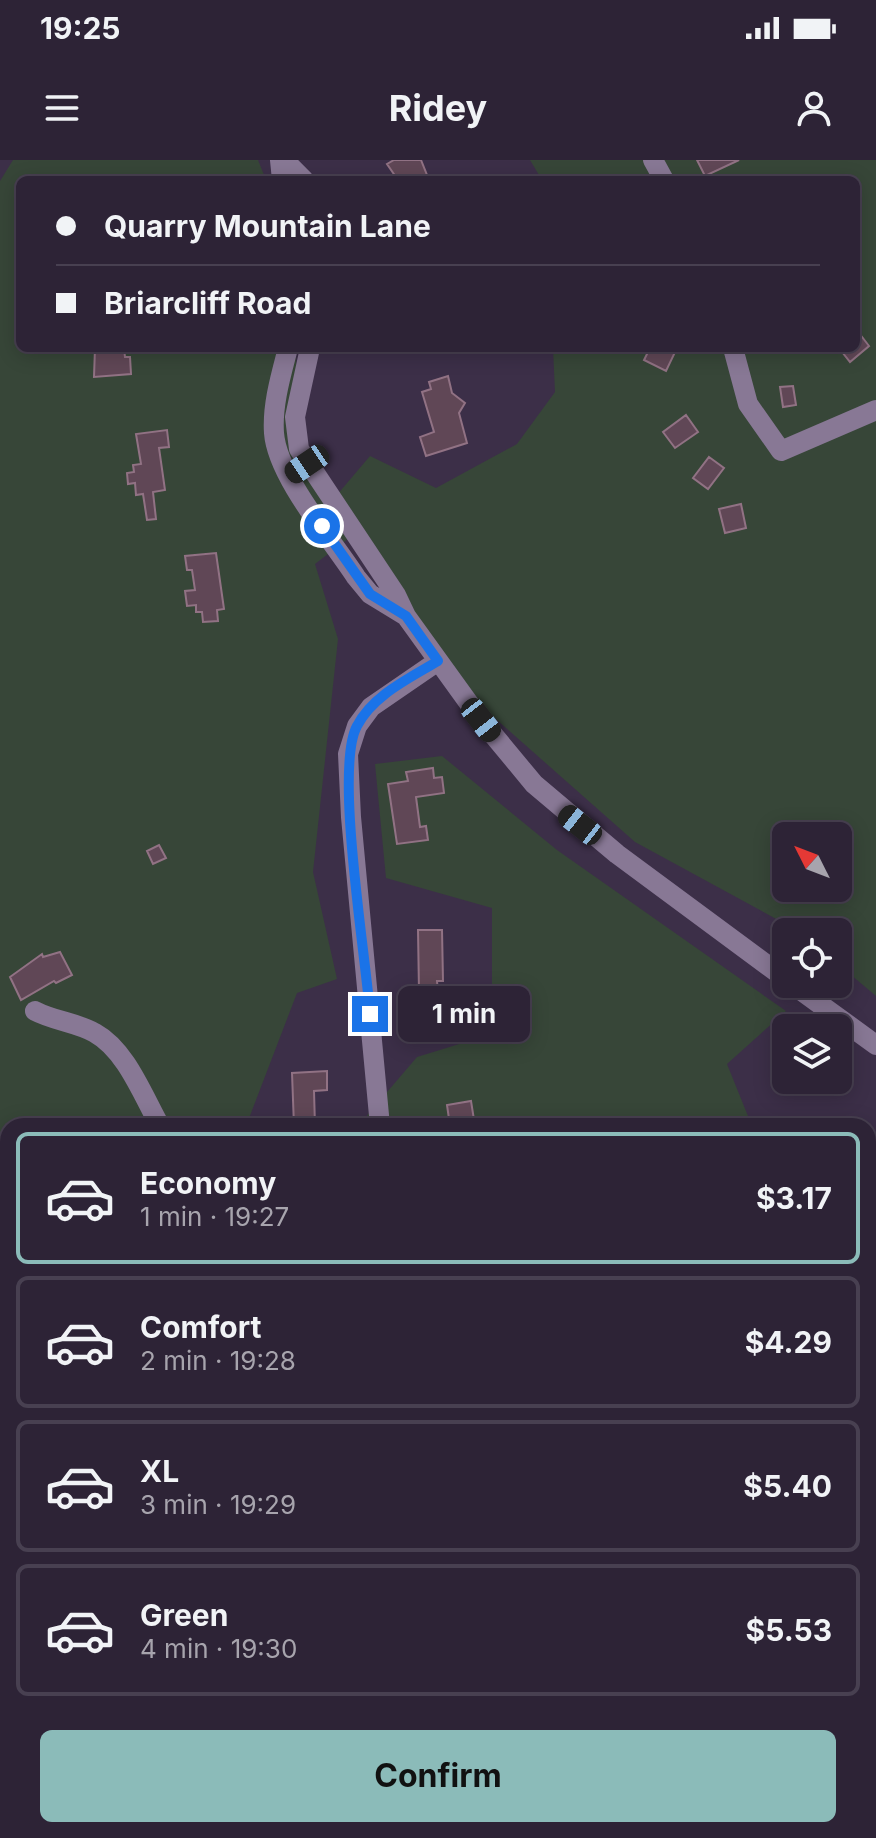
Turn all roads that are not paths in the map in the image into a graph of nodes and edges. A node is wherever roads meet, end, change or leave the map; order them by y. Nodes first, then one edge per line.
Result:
1 (282, 160) edge
2 (300, 176) edge
3 (287, 352) edge
4 (309, 352) edge
5 (734, 352) edge
6 (876, 410) edge
7 (307, 464) junction
8 (290, 476) junction
9 (406, 616) junction
10 (438, 661) junction
11 (772, 968) edge
12 (811, 998) edge
13 (35, 1011) dead end
14 (876, 1045) edge
15 (155, 1118) edge
16 (379, 1118) edge

1 - 2 street
3 - 8 street
4 - 7 street
5 - 6 street
7 - 8 street
7 - 9 street
8 - 9 street
9 - 10 street
10 - 11 street
10 - 16 street
12 - 14 street
13 - 15 street

